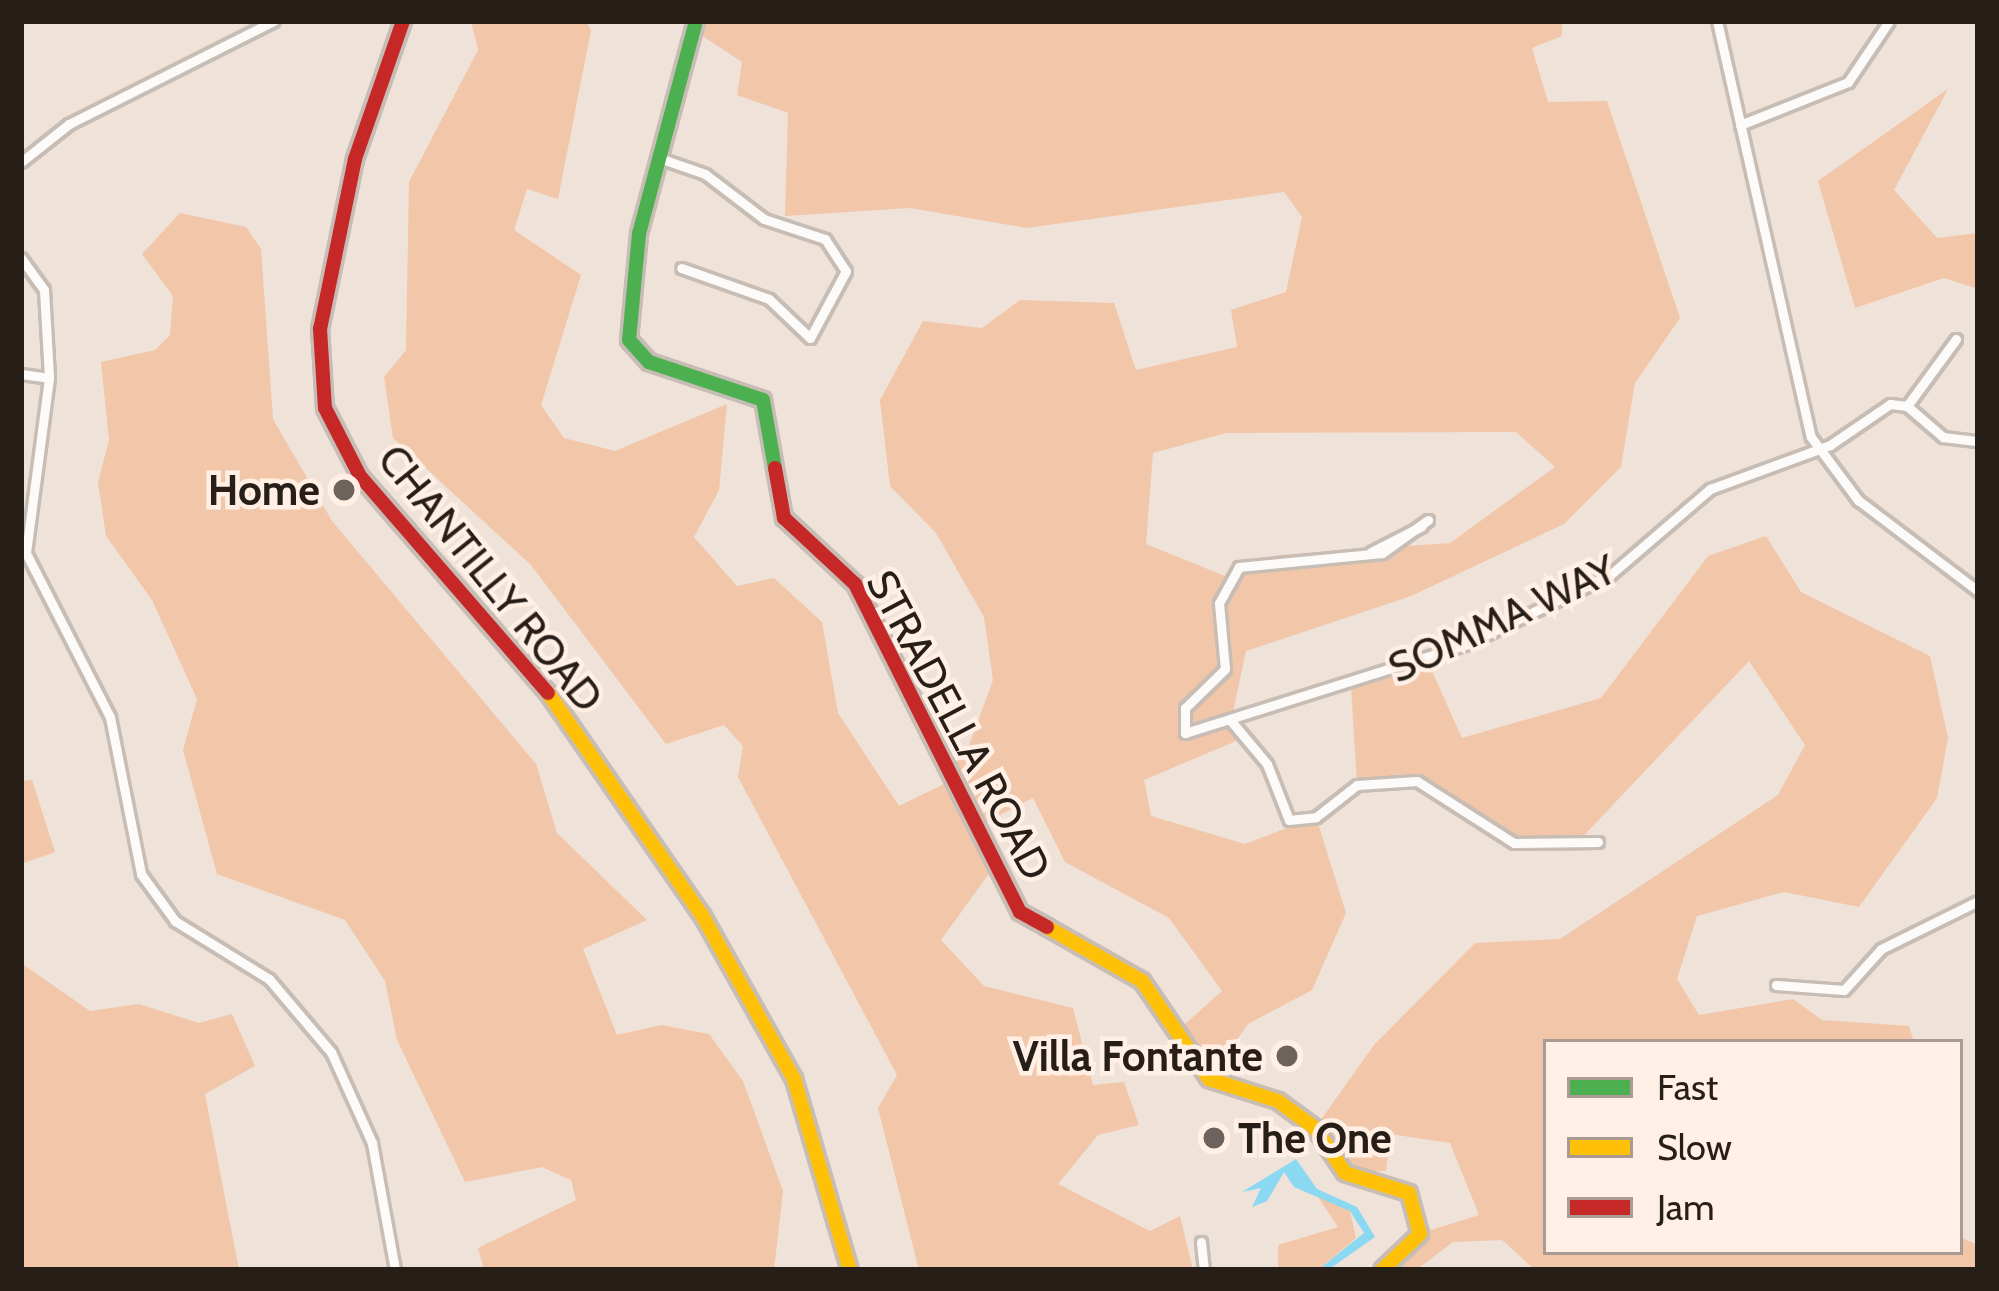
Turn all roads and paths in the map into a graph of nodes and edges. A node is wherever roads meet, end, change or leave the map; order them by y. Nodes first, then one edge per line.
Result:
1 (274, 21) edge
2 (403, 21) edge
3 (696, 21) edge
4 (1717, 21) edge
5 (1889, 21) edge
6 (1740, 125) junction
7 (659, 158) junction
8 (21, 162) edge
9 (21, 258) edge
10 (681, 268) dead end
11 (1956, 339) dead end
12 (21, 374) edge
13 (49, 378) junction
14 (1907, 406) junction
15 (1978, 441) edge
16 (1818, 450) junction
17 (1425, 523) dead end
18 (1978, 591) edge
19 (1231, 721) junction
20 (1598, 842) dead end
21 (1978, 901) edge
22 (1776, 986) dead end
23 (1201, 1242) dead end
24 (395, 1270) edge
25 (850, 1270) edge
26 (1204, 1270) edge
27 (1382, 1270) edge

1 - 8 street
2 - 25 street, CHANTILLY ROAD
3 - 7 street, STRADELLA ROAD
4 - 6 street
5 - 6 street
6 - 16 street
7 - 10 street
7 - 27 street, STRADELLA ROAD
9 - 13 street
11 - 14 street
12 - 13 street
13 - 24 street
14 - 15 street
14 - 16 street, SOMMA WAY
16 - 18 street
16 - 19 street, SOMMA WAY
17 - 19 street, SOMMA WAY
19 - 20 street
21 - 22 street
23 - 26 street

